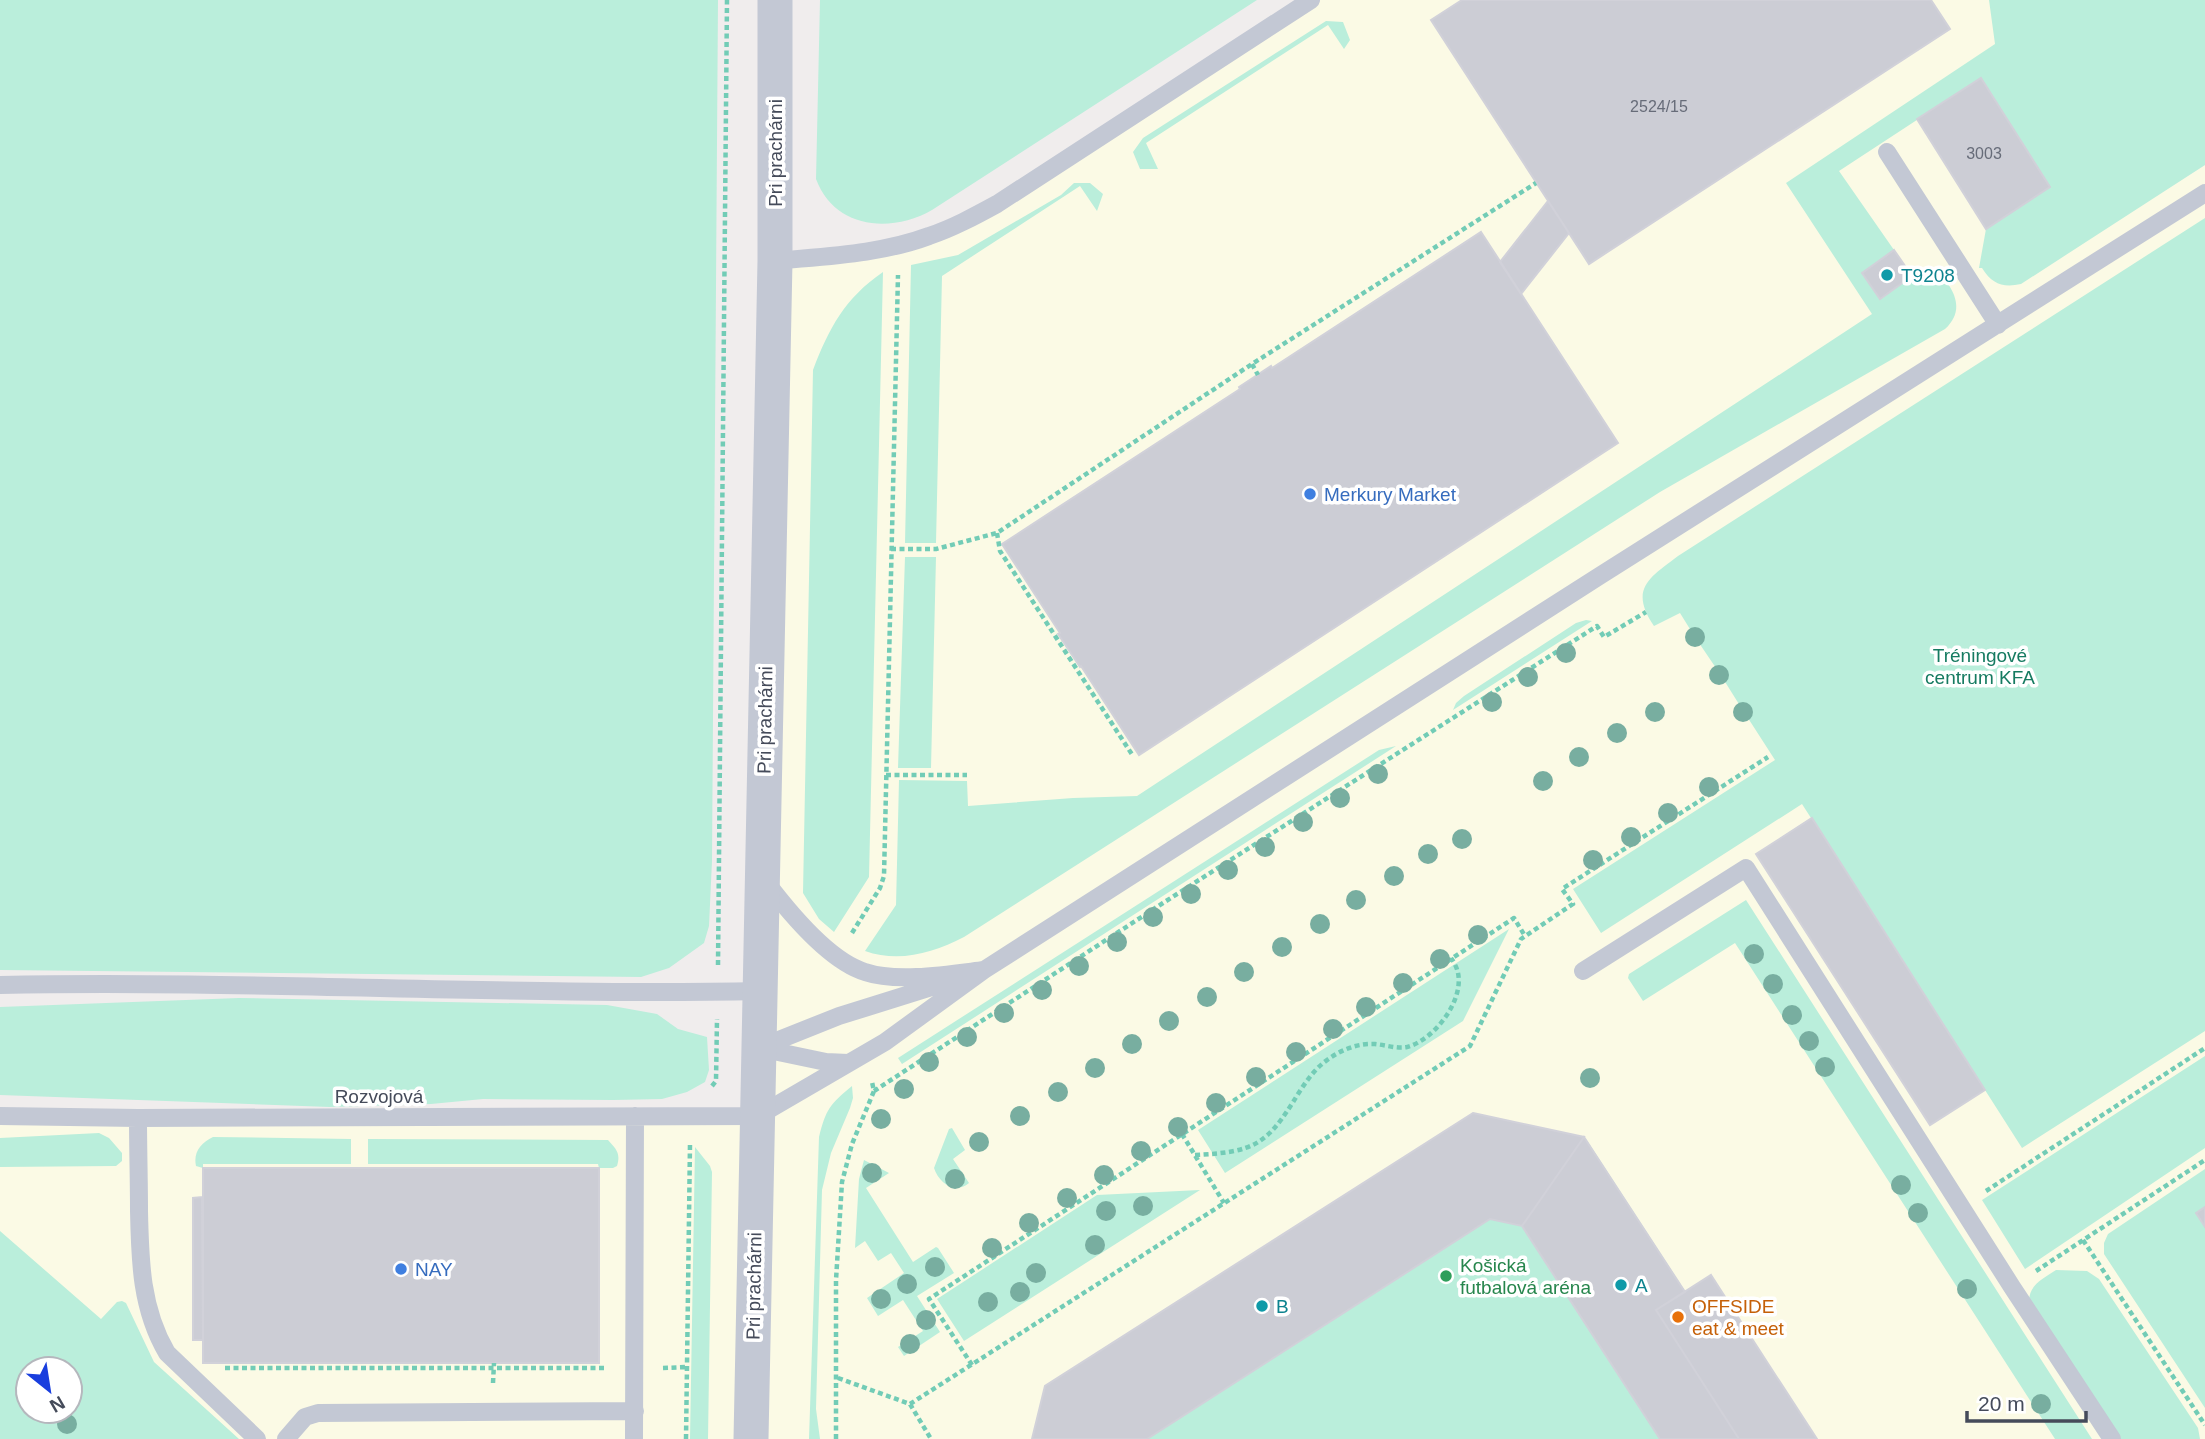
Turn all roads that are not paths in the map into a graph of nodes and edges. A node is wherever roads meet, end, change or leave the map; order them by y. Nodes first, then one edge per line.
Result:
1 (775, 0) edge
2 (1311, 0) edge
3 (1887, 152) dead end
4 (2205, 193) edge
5 (775, 261) junction
6 (1998, 326) junction
7 (763, 878) junction
8 (984, 970) junction
9 (1583, 971) dead end
10 (0, 985) edge
11 (760, 991) junction
12 (759, 1048) junction
13 (855, 1059) junction
14 (0, 1116) edge
15 (635, 1116) junction
16 (758, 1116) junction
17 (138, 1118) junction
18 (635, 1410) junction
19 (257, 1439) edge
20 (286, 1439) edge
21 (634, 1439) edge
22 (751, 1439) edge
23 (2112, 1439) edge

1 - 5 street, Pri prachárni
2 - 5 lane
3 - 6 lane
4 - 6 lane
5 - 7 street, Pri prachárni
6 - 8 lane
7 - 8 lane
7 - 11 street, Pri prachárni
8 - 12 lane
8 - 13 lane
9 - 23 lane
10 - 11 lane
11 - 12 street, Pri prachárni
12 - 13 lane
12 - 16 street, Pri prachárni
13 - 16 lane
14 - 17 lane, Rozvojová
15 - 16 lane, Rozvojová
15 - 17 lane, Rozvojová
15 - 18 lane
16 - 22 street, Pri prachárni
17 - 19 lane
18 - 20 lane
18 - 21 lane

